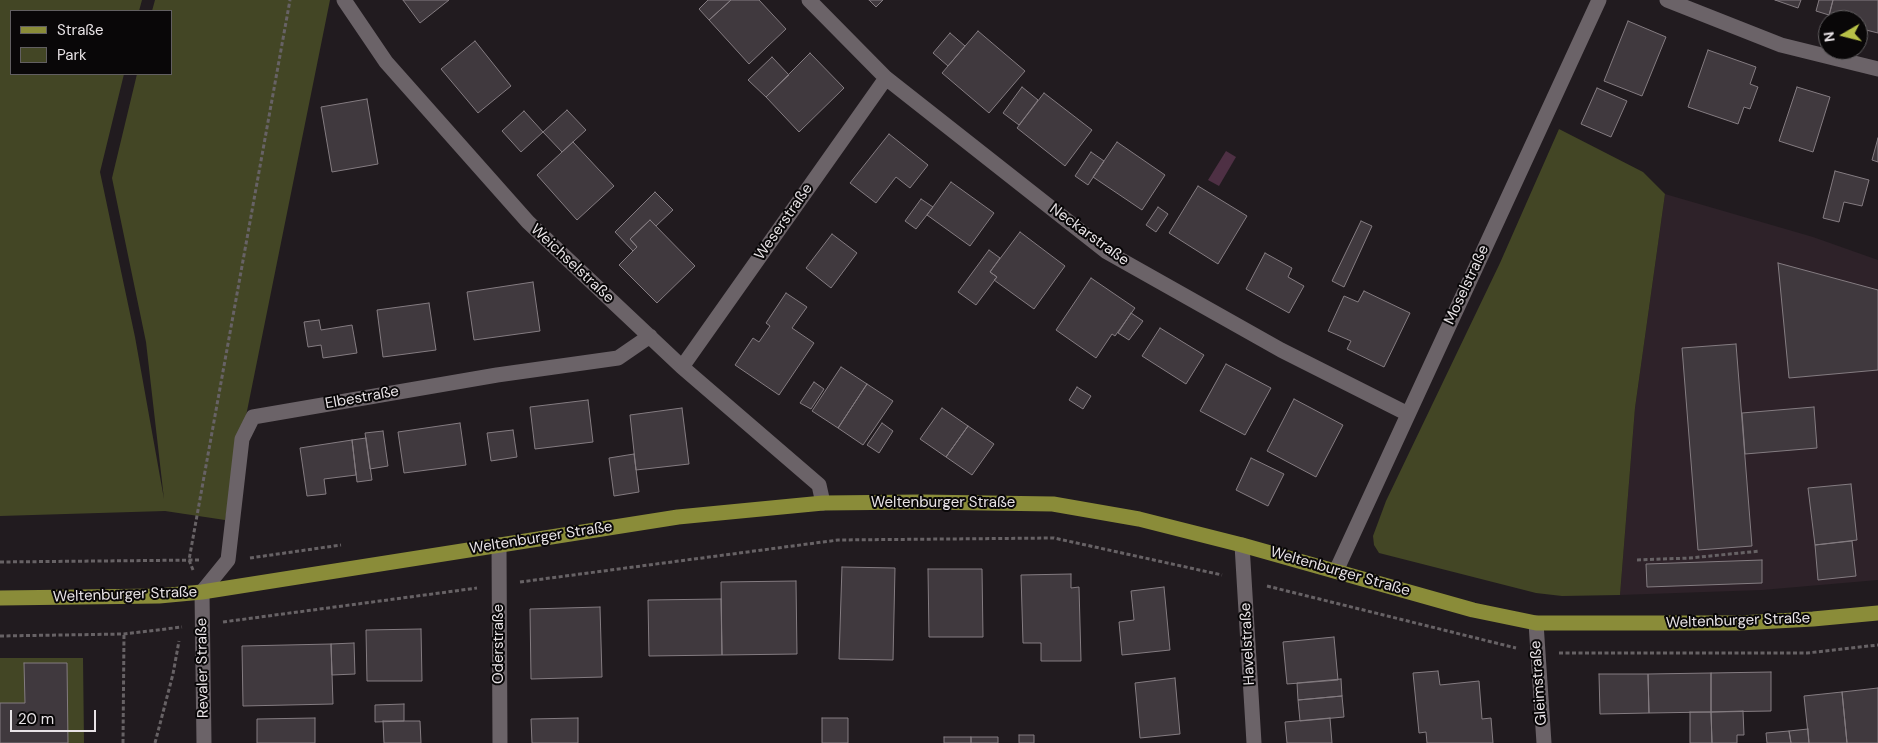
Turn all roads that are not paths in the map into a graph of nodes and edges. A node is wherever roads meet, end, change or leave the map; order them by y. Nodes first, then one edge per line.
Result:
1 (344, 0) edge
2 (809, 0) edge
3 (1599, 0) edge
4 (1667, 0) edge
5 (1878, 69) edge
6 (886, 78) junction
7 (650, 336) junction
8 (682, 367) junction
9 (1408, 414) junction
10 (823, 503) junction
11 (499, 544) junction
12 (1242, 545) junction
13 (1336, 571) junction
14 (202, 592) junction
15 (0, 598) edge
16 (1878, 613) edge
17 (1536, 623) junction
18 (204, 743) edge
19 (500, 743) edge
20 (1254, 743) edge
21 (1544, 743) edge

1 - 7 street, Weichselstraße
2 - 6 street, Neckarstraße
3 - 9 street, Moselstraße
4 - 5 street
6 - 8 street, Weserstraße
6 - 9 street, Neckarstraße
7 - 8 street, Weichselstraße
7 - 14 street, Elbestraße
8 - 10 street, Weichselstraße
9 - 13 street, Moselstraße
10 - 11 main road, Weltenburger Straße
10 - 12 main road, Weltenburger Straße
11 - 14 main road, Weltenburger Straße
11 - 19 street, Oderstraße
12 - 13 main road, Weltenburger Straße
12 - 20 street, Havelstraße
13 - 17 main road, Weltenburger Straße
14 - 15 main road, Weltenburger Straße
14 - 18 street, Revaler Straße
16 - 17 main road, Weltenburger Straße
17 - 21 street, Gleimstraße

